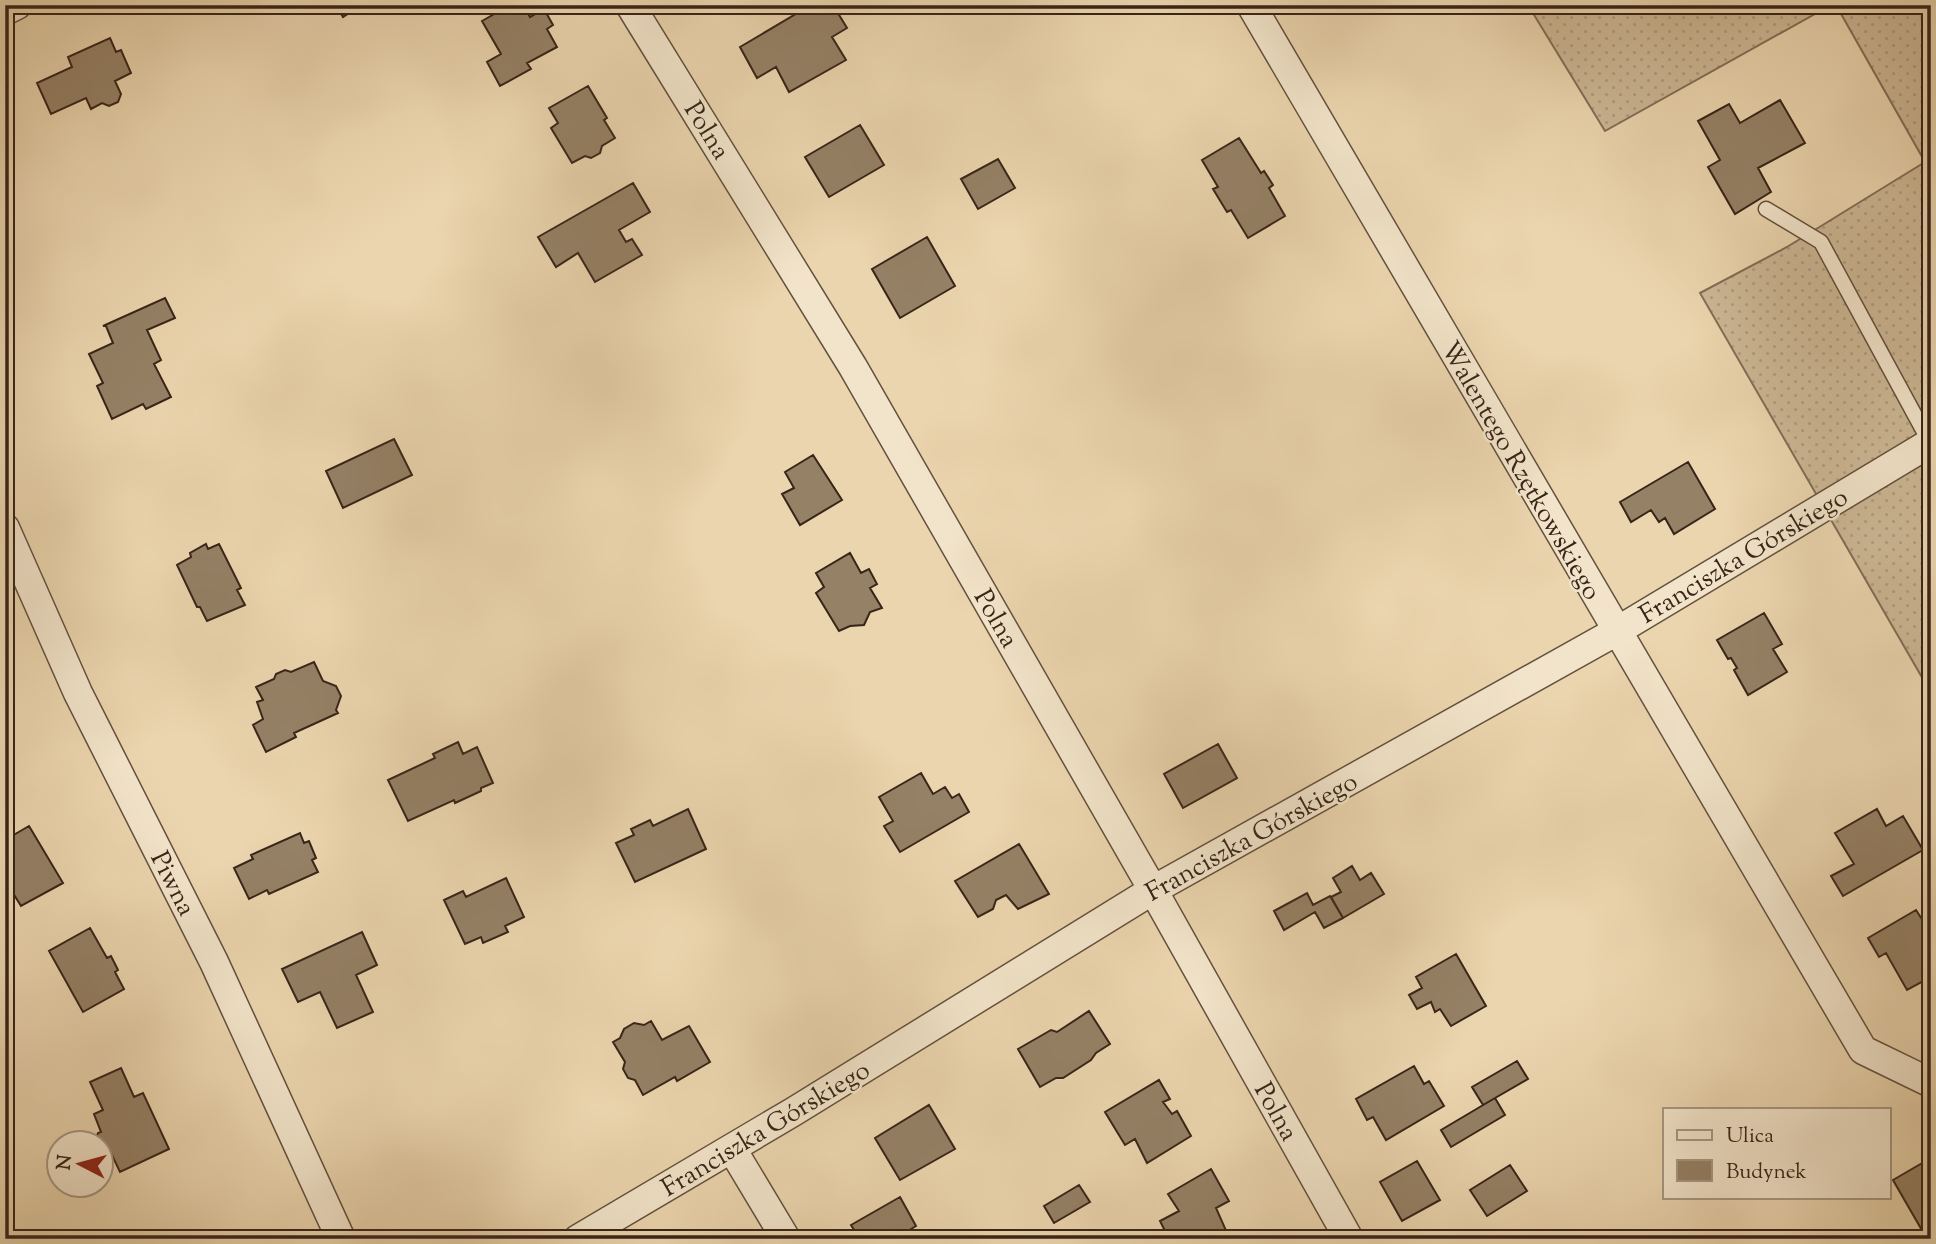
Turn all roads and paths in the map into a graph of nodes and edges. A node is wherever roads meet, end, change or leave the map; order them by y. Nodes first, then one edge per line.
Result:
1 (17, 5) edge
2 (630, 5) edge
3 (1251, 5) edge
4 (5, 11) edge
5 (1766, 209) dead end
6 (1930, 443) edge
7 (5, 528) edge
8 (1617, 631) junction
9 (1153, 890) junction
10 (1931, 1083) edge
11 (732, 1149) junction
12 (341, 1239) edge
13 (578, 1239) edge
14 (786, 1239) edge
15 (1349, 1239) edge

1 - 4 street
2 - 9 street, Polna
3 - 8 street, Walentego Rzętkowskiego
5 - 6 lane
6 - 8 street, Franciszka Górskiego
7 - 12 street, Piwna
8 - 9 street, Franciszka Górskiego
8 - 10 street, Walentego Rzętkowskiego
9 - 11 street, Franciszka Górskiego
9 - 15 street, Polna
11 - 13 street, Franciszka Górskiego
11 - 14 street

